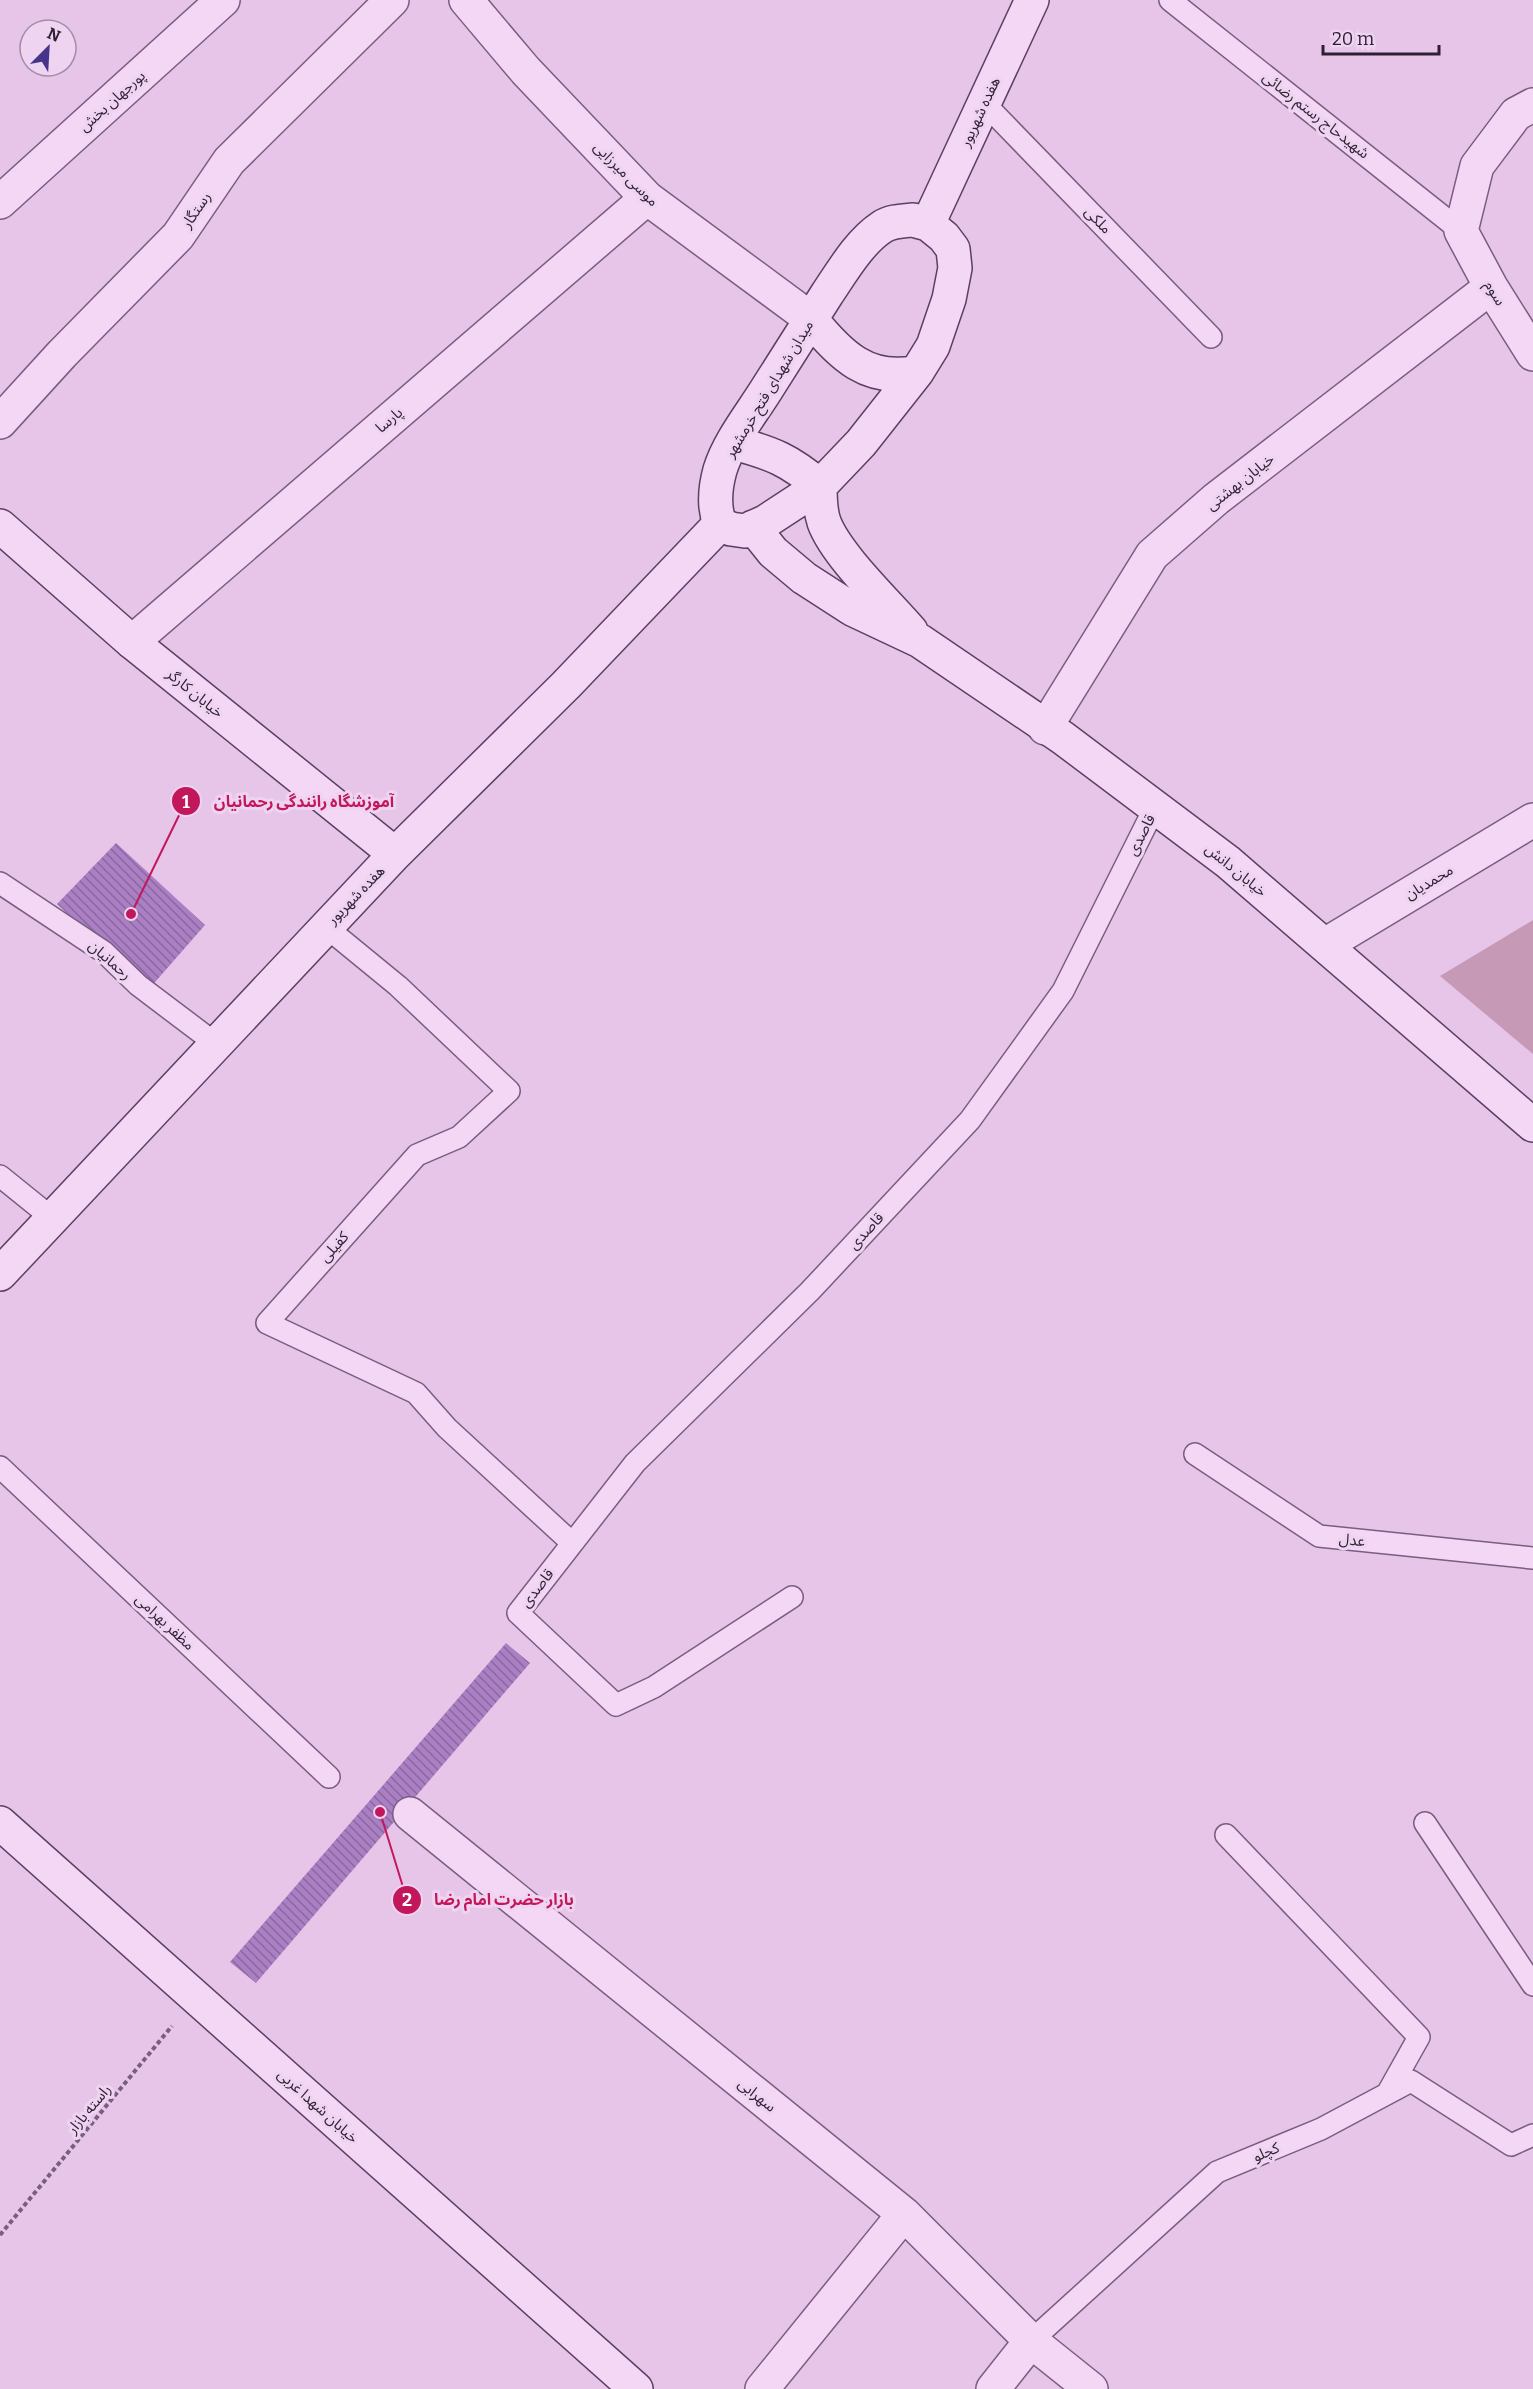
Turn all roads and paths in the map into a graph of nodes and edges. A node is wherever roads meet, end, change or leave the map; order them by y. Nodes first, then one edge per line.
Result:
1 (224, 0) edge
2 (392, 0) edge
3 (466, 0) edge
4 (1032, 0) edge
5 (1170, 0) edge
6 (985, 104) junction
7 (1533, 105) edge
8 (647, 198) junction
9 (0, 202) edge
10 (928, 224) junction
11 (1461, 231) junction
12 (1491, 287) junction
13 (811, 319) junction
14 (1211, 337) dead end
15 (1533, 354) edge
16 (917, 372) junction
17 (0, 422) edge
18 (734, 443) junction
19 (820, 486) junction
20 (720, 524) junction
21 (0, 526) edge
22 (753, 527) junction
23 (920, 641) junction
24 (132, 642) junction
25 (1045, 728) junction
26 (1155, 807) junction
27 (1533, 820) edge
28 (395, 854) junction
29 (0, 883) edge
30 (326, 927) junction
31 (1325, 945) junction
32 (216, 1044) junction
33 (1533, 1125) edge
34 (0, 1176) edge
35 (52, 1218) junction
36 (0, 1274) edge
37 (1195, 1454) dead end
38 (0, 1467) edge
39 (572, 1543) junction
40 (1533, 1558) edge
41 (792, 1597) dead end
42 (329, 1777) dead end
43 (410, 1814) dead end
44 (0, 1823) edge
45 (1425, 1823) dead end
46 (1226, 1835) dead end
47 (1533, 1984) edge
48 (196, 1998) junction
49 (1387, 2094) junction
50 (1533, 2135) edge
51 (904, 2214) junction
52 (0, 2235) edge
53 (1031, 2341) junction
54 (636, 2389) edge
55 (762, 2389) edge
56 (993, 2389) edge
57 (1091, 2389) edge

1 - 9 main road, پورجهان بخش
2 - 17 main road, رستگار
3 - 8 main road, موسی میرزایی
4 - 6 main road, هفده شهریور
5 - 11 lane, شهیدحاج رستم رضائی
6 - 10 main road, هفده شهریور
6 - 14 lane, ملکی
7 - 11 main road
8 - 13 main road, موسی میرزایی
8 - 24 main road, پارسا
10 - 13 main road, میدان شهدای فتح خرمشهر
10 - 16 main road
11 - 12 main road, سوم
12 - 15 main road, سوم
12 - 25 main road, خیابان بهشتی
13 - 16 main road
13 - 18 main road, میدان شهدای فتح خرمشهر
16 - 19 main road
18 - 19 main road
18 - 20 main road, میدان شهدای فتح خرمشهر
19 - 22 main road
19 - 23 main road
20 - 22 main road
20 - 28 main road, هفده شهریور
21 - 24 main road, خیابان کارگر
22 - 23 main road
23 - 25 main road, خیابان دانش
24 - 28 main road, خیابان کارگر
25 - 26 main road, خیابان دانش
26 - 31 main road, خیابان دانش
26 - 39 lane, قاصدی
27 - 31 main road, محمدیان
28 - 30 main road, هفده شهریور
29 - 32 lane, رحمانیان
30 - 32 main road, هفده شهریور
30 - 39 lane, کفیلی
31 - 33 main road, خیابان دانش
32 - 35 main road, هفده شهریور
34 - 35 lane
35 - 36 main road, هفده شهریور
37 - 40 lane, عدل
38 - 42 lane, مظفر بهرامی
39 - 41 lane, قاصدی
43 - 51 main road, سهرابی
44 - 48 main road, خیابان شهدا غربی
45 - 47 lane
46 - 49 lane
48 - 52 path, راسته بازار
48 - 54 main road, خیابان شهدا غربی
49 - 50 lane, کچلو
49 - 53 lane, کچلو
51 - 53 main road, سهرابی
51 - 55 main road
53 - 56 main road
53 - 57 main road, سهرابی

